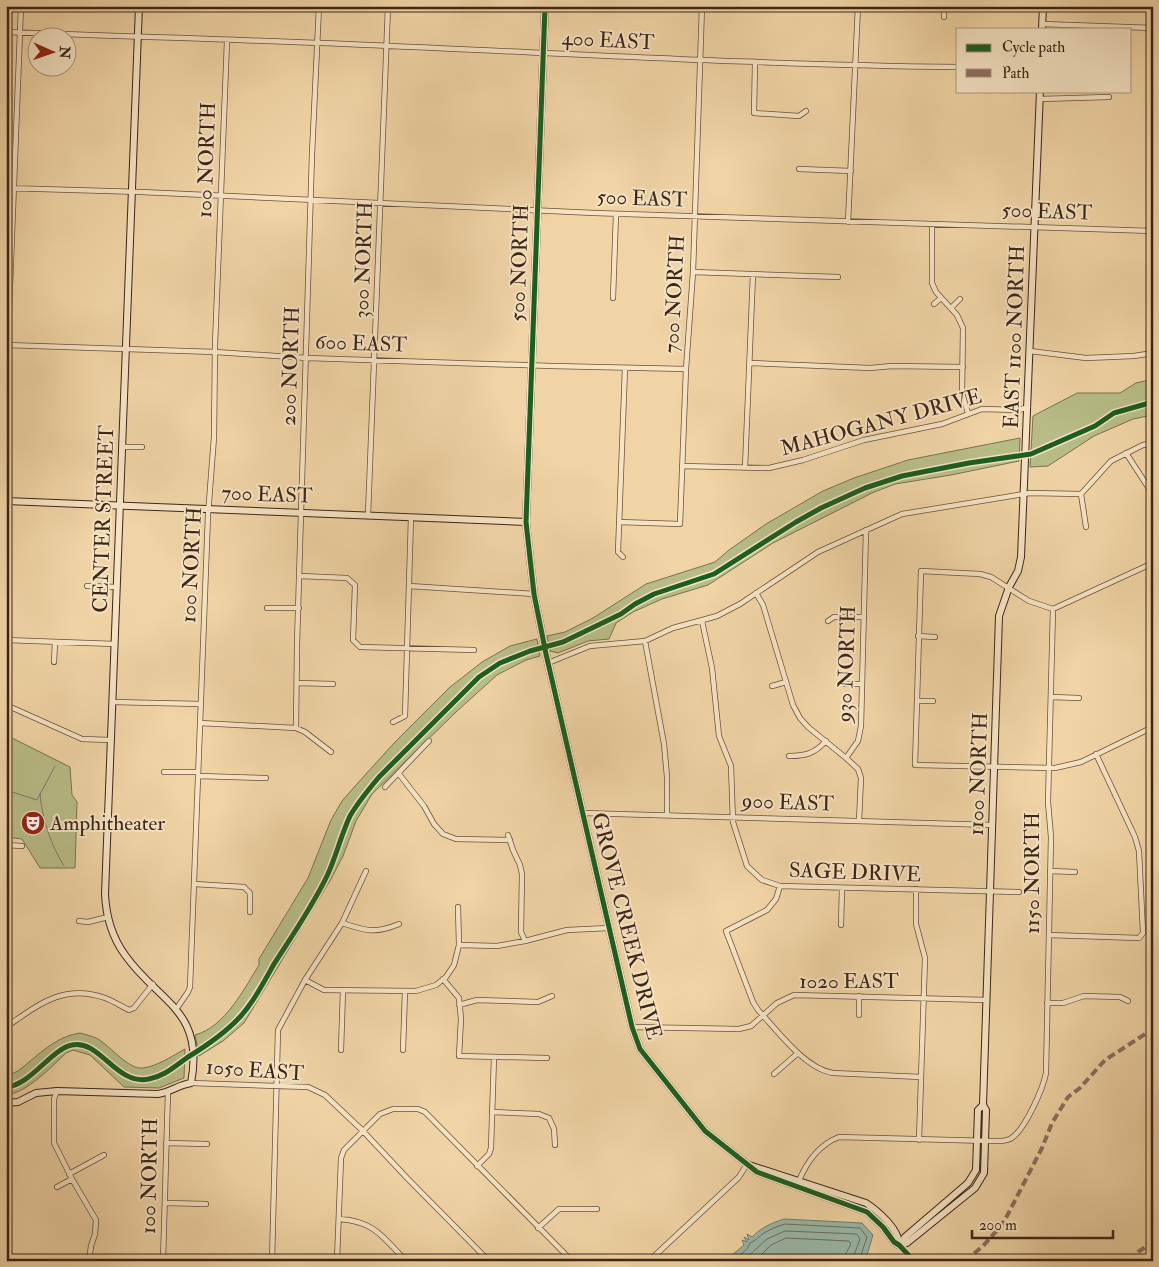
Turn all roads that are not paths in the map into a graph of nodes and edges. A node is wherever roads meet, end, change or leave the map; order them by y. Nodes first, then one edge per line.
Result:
1 (21, 6) edge
2 (139, 6) edge
3 (319, 6) edge
4 (388, 6) edge
5 (545, 6) edge
6 (702, 6) edge
7 (858, 6) edge
8 (944, 6) edge
9 (1043, 6) edge
10 (944, 17) dead end
11 (1042, 26) edge
12 (1153, 28) edge
13 (6, 32) edge
14 (20, 33) junction
15 (138, 37) junction
16 (227, 41) junction
17 (317, 44) junction
18 (386, 46) junction
19 (543, 54) junction
20 (700, 61) junction
21 (755, 63) junction
22 (854, 66) junction
23 (956, 67) edge
24 (1040, 95) edge
25 (1108, 97) dead end
26 (1153, 101) edge
27 (1152, 106) edge
28 (806, 111) dead end
29 (800, 169) dead end
30 (851, 171) junction
31 (6, 188) edge
32 (15, 188) junction
33 (131, 192) junction
34 (221, 196) junction
35 (312, 200) junction
36 (381, 203) junction
37 (537, 210) junction
38 (616, 214) junction
39 (694, 216) junction
40 (848, 222) junction
41 (932, 225) junction
42 (1034, 226) junction
43 (1153, 231) edge
44 (692, 272) junction
45 (753, 274) junction
46 (838, 277) dead end
47 (613, 298) dead end
48 (941, 298) junction
49 (960, 299) dead end
50 (934, 304) dead end
51 (951, 308) junction
52 (7, 345) edge
53 (125, 349) junction
54 (1030, 351) junction
55 (216, 352) junction
56 (1153, 353) edge
57 (307, 358) junction
58 (376, 360) junction
59 (751, 363) junction
60 (531, 365) junction
61 (962, 367) junction
62 (625, 368) junction
63 (686, 369) junction
64 (6, 389) edge
65 (1028, 407) junction
66 (968, 414) junction
67 (1153, 443) edge
68 (122, 447) junction
69 (142, 447) dead end
70 (1026, 449) joint
71 (1126, 453) junction
72 (682, 466) junction
73 (746, 468) junction
74 (1150, 490) dead end
75 (1024, 494) junction
76 (1081, 494) junction
77 (6, 501) edge
78 (120, 506) junction
79 (209, 508) junction
80 (302, 512) junction
81 (368, 515) junction
82 (412, 517) junction
83 (526, 522) junction
84 (619, 522) junction
85 (1086, 527) dead end
86 (866, 530) junction
87 (623, 557) dead end
88 (1153, 563) edge
89 (300, 576) junction
90 (87, 586) dead end
91 (409, 586) junction
92 (117, 587) junction
93 (1009, 587) junction
94 (756, 593) junction
95 (534, 594) junction
96 (266, 608) dead end
97 (298, 608) junction
98 (1054, 609) junction
99 (864, 617) junction
100 (702, 621) junction
101 (828, 621) dead end
102 (918, 636) junction
103 (935, 637) dead end
104 (6, 640) edge
105 (645, 641) junction
106 (55, 642) junction
107 (115, 644) junction
108 (407, 649) junction
109 (474, 650) dead end
110 (54, 662) dead end
111 (548, 664) junction
112 (786, 682) junction
113 (297, 683) junction
114 (333, 684) dead end
115 (846, 684) dead end
116 (862, 684) junction
117 (772, 686) dead end
118 (1051, 696) junction
119 (1079, 698) dead end
120 (916, 701) junction
121 (933, 701) dead end
122 (112, 702) junction
123 (201, 704) junction
124 (6, 705) edge
125 (393, 722) dead end
126 (200, 723) junction
127 (296, 728) junction
128 (1151, 728) edge
129 (1153, 737) edge
130 (111, 740) junction
131 (429, 741) dead end
132 (826, 741) junction
133 (331, 752) dead end
134 (1096, 754) junction
135 (788, 756) dead end
136 (846, 758) junction
137 (994, 768) junction
138 (1049, 768) junction
139 (164, 772) dead end
140 (198, 774) junction
141 (398, 774) junction
142 (266, 778) dead end
143 (385, 787) dead end
144 (582, 813) junction
145 (668, 815) junction
146 (732, 817) junction
147 (859, 821) junction
148 (992, 825) junction
149 (6, 845) edge
150 (22, 846) dead end
151 (366, 871) dead end
152 (1050, 871) junction
153 (1075, 872) dead end
154 (194, 884) junction
155 (780, 886) junction
156 (842, 888) junction
157 (916, 890) junction
158 (990, 891) junction
159 (1019, 892) dead end
160 (458, 906) dead end
161 (250, 912) dead end
162 (108, 917) junction
163 (80, 921) dead end
164 (342, 924) junction
165 (399, 924) dead end
166 (841, 925) dead end
167 (610, 928) junction
168 (1049, 935) junction
169 (525, 941) junction
170 (458, 945) junction
171 (443, 979) junction
172 (305, 980) junction
173 (153, 984) junction
174 (343, 990) junction
175 (406, 991) junction
176 (552, 996) dead end
177 (859, 996) junction
178 (924, 998) junction
179 (987, 1000) junction
180 (1128, 1001) dead end
181 (1047, 1003) junction
182 (459, 1005) junction
183 (177, 1008) junction
184 (763, 1015) junction
185 (859, 1015) dead end
186 (6, 1019) edge
187 (8, 1026) edge
188 (632, 1027) junction
189 (341, 1050) dead end
190 (403, 1050) dead end
191 (798, 1053) junction
192 (494, 1057) junction
193 (547, 1058) dead end
194 (774, 1074) dead end
195 (921, 1076) junction
196 (191, 1083) junction
197 (277, 1086) junction
198 (57, 1091) junction
199 (168, 1092) junction
200 (6, 1103) edge
201 (984, 1105) junction
202 (492, 1112) junction
203 (362, 1130) junction
204 (919, 1140) junction
205 (977, 1141) junction
206 (985, 1141) junction
207 (166, 1143) junction
208 (207, 1144) dead end
209 (555, 1145) dead end
210 (104, 1155) dead end
211 (747, 1164) junction
212 (477, 1166) junction
213 (71, 1177) junction
214 (798, 1184) junction
215 (57, 1187) dead end
216 (165, 1204) junction
217 (206, 1204) dead end
218 (597, 1210) dead end
219 (339, 1219) junction
220 (538, 1228) junction
221 (899, 1245) junction
222 (28, 1258) dead end
223 (89, 1260) edge
224 (102, 1261) edge
225 (163, 1261) edge
226 (272, 1261) edge
227 (337, 1261) edge
228 (406, 1261) edge
229 (489, 1261) edge
230 (572, 1261) edge
231 (649, 1261) edge
232 (914, 1261) edge

1 - 14 street
2 - 15 street, CENTER STREET
3 - 17 street, 200 NORTH
4 - 18 street, 300 NORTH
5 - 19 street, 500 NORTH
6 - 20 street, 700 NORTH
7 - 22 street
8 - 10 street
9 - 11 street
11 - 12 street
13 - 14 street, 400 EAST
14 - 15 street, 400 EAST
14 - 32 street
15 - 16 street, 400 EAST
15 - 33 street, CENTER STREET
16 - 17 street, 400 EAST
16 - 34 street, 100 NORTH
17 - 18 street, 400 EAST
17 - 35 street, 200 NORTH
18 - 19 street, 400 EAST
18 - 36 street, 300 NORTH
19 - 20 street, 400 EAST
19 - 37 street, 500 NORTH
20 - 21 street, 400 EAST
20 - 39 street, 700 NORTH
21 - 22 street, 400 EAST
21 - 28 street
22 - 23 street, 400 EAST
22 - 30 street
24 - 25 street
24 - 42 street
26 - 27 street
29 - 30 street
30 - 40 street
31 - 32 street, 500 EAST
32 - 33 street, 500 EAST
32 - 52 street
33 - 34 street, 500 EAST
33 - 53 street, CENTER STREET
34 - 35 street, 500 EAST
34 - 55 street, 100 NORTH
35 - 36 street, 500 EAST
35 - 57 street, 200 NORTH
36 - 37 street, 500 EAST
36 - 58 street, 300 NORTH
37 - 38 street, 500 EAST
37 - 60 street, 500 NORTH
38 - 39 street, 500 EAST
38 - 47 street
39 - 40 street, 500 EAST
39 - 44 street, 700 NORTH
40 - 41 street, 500 EAST
41 - 42 street, 500 EAST
41 - 48 street
42 - 43 street, 500 EAST
42 - 54 street, EAST 1100 NORTH
44 - 45 street
44 - 63 street, 700 NORTH
45 - 46 street
45 - 59 street
48 - 50 street
48 - 51 street
49 - 51 street
51 - 61 street
52 - 53 street, 600 EAST
52 - 64 street
53 - 55 street, 600 EAST
53 - 68 street, CENTER STREET
54 - 56 street
54 - 65 street, EAST 1100 NORTH
55 - 57 street, 600 EAST
55 - 79 street, 100 NORTH
57 - 58 street, 600 EAST
57 - 80 street, 200 NORTH
58 - 60 street, 600 EAST
58 - 81 street, 300 NORTH
59 - 61 street
59 - 73 street
60 - 62 street, 600 EAST
60 - 83 street, 500 NORTH
61 - 66 street
62 - 63 street, 600 EAST
62 - 84 street
63 - 72 street, 700 NORTH
65 - 66 street, MAHOGANY DRIVE
65 - 70 street, EAST 1100 NORTH
66 - 73 street, MAHOGANY DRIVE
67 - 71 street
68 - 69 street
68 - 78 street, CENTER STREET
70 - 75 street, 1100 NORTH
71 - 74 street
71 - 76 street
72 - 73 street, MAHOGANY DRIVE
72 - 84 street, 700 NORTH
75 - 76 street
75 - 86 street
75 - 93 street, 1100 NORTH
76 - 85 street
77 - 78 street, 700 EAST
78 - 79 street, 700 EAST
78 - 92 street, CENTER STREET
79 - 80 street, 700 EAST
79 - 123 street, 100 NORTH
80 - 81 street, 700 EAST
80 - 89 street, 200 NORTH
81 - 82 street, 700 EAST
82 - 83 street, 700 EAST
82 - 91 street
83 - 95 street, GROVE CREEK DRIVE
84 - 87 street
86 - 94 street
86 - 99 street, 930 NORTH
88 - 98 street
89 - 97 street, 200 NORTH
89 - 108 street
90 - 92 street
91 - 95 street
91 - 108 street
92 - 107 street, CENTER STREET
93 - 98 street
93 - 102 street
93 - 137 street, 1100 NORTH
94 - 100 street
94 - 112 street
95 - 111 street, GROVE CREEK DRIVE
96 - 97 street
97 - 113 street, 200 NORTH
98 - 118 street, 1150 NORTH
99 - 101 street
99 - 116 street, 930 NORTH
100 - 105 street
100 - 146 street, SAGE DRIVE
102 - 103 street
102 - 120 street
104 - 106 street
105 - 111 street
105 - 145 street
106 - 107 street
106 - 110 street
107 - 122 street, CENTER STREET
108 - 109 street
108 - 125 street
111 - 144 street, GROVE CREEK DRIVE
112 - 117 street
112 - 132 street
113 - 114 street
113 - 127 street, 200 NORTH
115 - 116 street
116 - 136 street, 930 NORTH
118 - 119 street
118 - 138 street, 1150 NORTH
120 - 121 street
120 - 137 street
122 - 123 street
122 - 130 street, CENTER STREET
123 - 126 street, 100 NORTH
124 - 130 street
126 - 127 street
126 - 140 street, 100 NORTH
127 - 133 street
128 - 129 street
128 - 134 street
130 - 162 street, CENTER STREET
131 - 141 street
132 - 135 street
132 - 136 street
134 - 138 street
134 - 168 street
136 - 147 street
137 - 138 street
137 - 148 street, 1100 NORTH
138 - 152 street, 1150 NORTH
139 - 140 street
140 - 142 street
140 - 154 street, 100 NORTH
141 - 143 street
141 - 169 street
144 - 145 street, 900 EAST
144 - 167 street, GROVE CREEK DRIVE
145 - 146 street, 900 EAST
146 - 147 street, 900 EAST
146 - 155 street, SAGE DRIVE
147 - 148 street, 900 EAST
148 - 158 street, 1100 NORTH
149 - 150 street
151 - 164 street
152 - 153 street
152 - 168 street, 1150 NORTH
154 - 161 street
154 - 183 street, 100 NORTH
155 - 156 street, SAGE DRIVE
155 - 184 street
156 - 157 street, SAGE DRIVE
156 - 166 street
157 - 158 street, SAGE DRIVE
157 - 178 street
158 - 159 street, SAGE DRIVE
158 - 179 street, 1100 NORTH
160 - 170 street
162 - 163 street
162 - 173 street, CENTER STREET
164 - 165 street
164 - 172 street
167 - 169 street
167 - 188 street, GROVE CREEK DRIVE
168 - 181 street, 1150 NORTH
169 - 170 street
170 - 171 street
171 - 175 street
171 - 182 street
172 - 174 street
172 - 197 street
173 - 183 street, CENTER STREET
173 - 187 street
174 - 175 street
174 - 189 street
175 - 190 street
176 - 182 street
177 - 178 street, 1020 EAST
177 - 184 street, 1020 EAST
177 - 185 street
178 - 179 street, 1020 EAST
178 - 195 street
179 - 201 street, 1100 NORTH
180 - 181 street
181 - 206 street, 1150 NORTH
182 - 192 street
183 - 196 street
184 - 188 street, 1020 EAST
184 - 191 street
186 - 187 street
188 - 211 street, GROVE CREEK DRIVE
191 - 194 street
191 - 195 street
192 - 193 street
192 - 202 street
195 - 204 street
196 - 197 street, 1050 EAST
196 - 199 street
197 - 203 street, 1050 EAST
197 - 226 street
198 - 199 street
198 - 200 street
198 - 213 street
199 - 207 street, 100 NORTH
201 - 205 street, 1100 NORTH
201 - 206 street, 1100 NORTH
202 - 209 street
202 - 212 street
203 - 212 street
203 - 219 street
203 - 229 street, 1050 EAST
204 - 205 street
204 - 214 street
205 - 206 street
205 - 221 street, 1100 NORTH
206 - 221 street, 1100 NORTH
207 - 208 street
207 - 216 street, 100 NORTH
210 - 213 street
211 - 214 street, GROVE CREEK DRIVE
211 - 231 street
212 - 220 street
213 - 215 street
213 - 223 street
214 - 221 street, GROVE CREEK DRIVE
216 - 217 street
216 - 225 street, 100 NORTH
218 - 220 street
219 - 227 street
219 - 228 street
220 - 230 street
221 - 232 street, GROVE CREEK DRIVE
222 - 223 street
223 - 224 street

